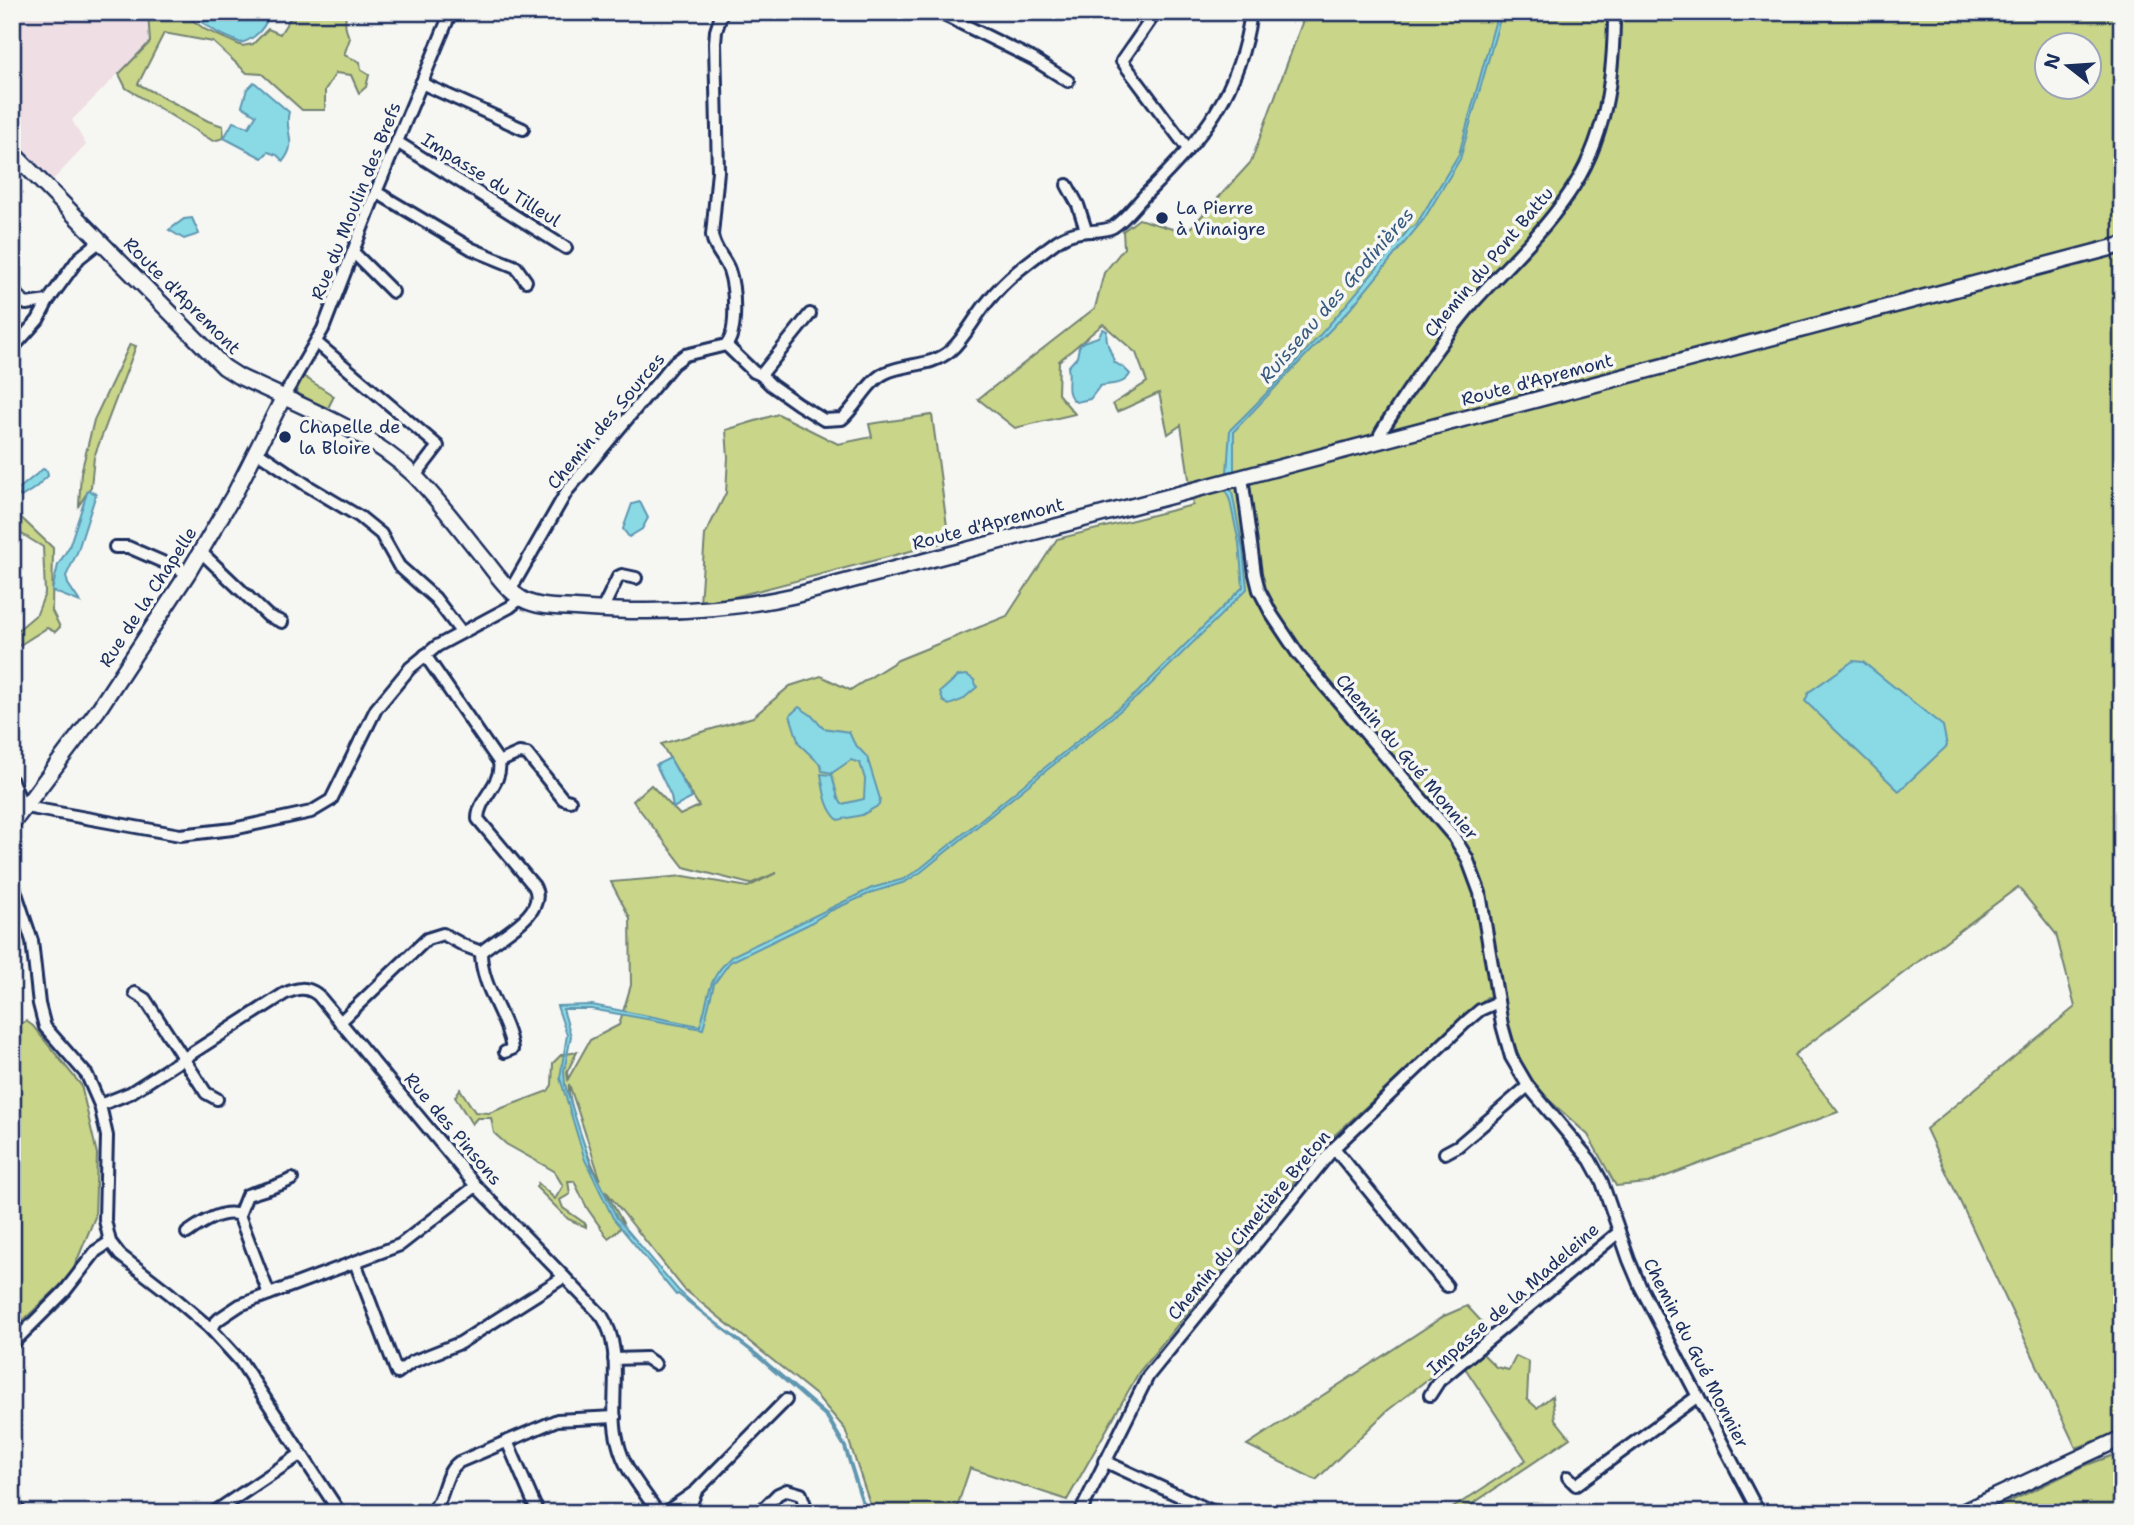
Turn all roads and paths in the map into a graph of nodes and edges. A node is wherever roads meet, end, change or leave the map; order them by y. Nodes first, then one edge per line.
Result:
1 (451, 12) edge
2 (722, 12) edge
3 (938, 12) edge
4 (1156, 12) edge
5 (1251, 12) edge
6 (1614, 12) edge
7 (1068, 81) dead end
8 (421, 83) junction
9 (523, 129) dead end
10 (397, 142) junction
11 (1188, 149) junction
12 (12, 152) edge
13 (1067, 185) dead end
14 (376, 192) junction
15 (1086, 230) junction
16 (99, 242) junction
17 (2122, 245) edge
18 (566, 248) dead end
19 (354, 253) junction
20 (526, 281) dead end
21 (12, 290) edge
22 (393, 292) dead end
23 (48, 301) junction
24 (810, 314) dead end
25 (317, 342) junction
26 (726, 345) junction
27 (12, 349) edge
28 (761, 375) junction
29 (283, 398) junction
30 (1380, 441) junction
31 (256, 451) junction
32 (415, 476) junction
33 (1242, 477) junction
34 (116, 547) dead end
35 (201, 552) junction
36 (188, 573) junction
37 (636, 579) dead end
38 (516, 594) junction
39 (602, 610) junction
40 (282, 622) dead end
41 (461, 632) junction
42 (425, 655) junction
43 (499, 762) junction
44 (12, 781) edge
45 (570, 801) dead end
46 (26, 806) junction
47 (12, 824) edge
48 (12, 881) edge
49 (481, 952) junction
50 (135, 993) dead end
51 (1498, 1002) junction
52 (340, 1021) junction
53 (505, 1052) dead end
54 (183, 1059) junction
55 (1528, 1086) junction
56 (217, 1099) dead end
57 (100, 1105) junction
58 (1334, 1148) junction
59 (1445, 1153) dead end
60 (292, 1179) dead end
61 (476, 1186) junction
62 (239, 1215) junction
63 (1619, 1231) junction
64 (187, 1233) dead end
65 (110, 1241) junction
66 (355, 1262) junction
67 (564, 1277) junction
68 (1447, 1286) dead end
69 (268, 1294) junction
70 (210, 1328) junction
71 (12, 1344) edge
72 (614, 1359) junction
73 (655, 1364) dead end
74 (1430, 1395) dead end
75 (1698, 1396) junction
76 (786, 1399) dead end
77 (615, 1418) junction
78 (2122, 1438) edge
79 (507, 1441) junction
80 (301, 1454) junction
81 (1104, 1461) junction
82 (1568, 1477) dead end
83 (696, 1491) junction
84 (12, 1501) edge
85 (664, 1509) edge
86 (688, 1512) edge
87 (21, 1513) edge
88 (213, 1513) edge
89 (340, 1513) edge
90 (430, 1513) edge
91 (538, 1513) edge
92 (759, 1513) edge
93 (808, 1513) edge
94 (1080, 1513) edge
95 (1216, 1513) edge
96 (1759, 1513) edge
97 (1960, 1513) edge

1 - 8 street, Rue du Moulin des Brefs
2 - 26 street
3 - 7 street
4 - 11 street
5 - 11 street
6 - 30 street, Chemin du Pont Battu
8 - 9 street
8 - 10 street, Rue du Moulin des Brefs
10 - 14 street, Rue du Moulin des Brefs
10 - 18 street, Impasse du Tilleul
11 - 15 street
12 - 16 street, Route d'Apremont
13 - 15 street
14 - 19 street, Rue du Moulin des Brefs
14 - 20 street
15 - 28 street
16 - 23 street
16 - 29 street, Route d'Apremont
17 - 30 street, Route d'Apremont
19 - 22 street
19 - 25 street, Rue du Moulin des Brefs
21 - 23 street
23 - 27 street
24 - 28 street
25 - 29 street, Rue du Moulin des Brefs
25 - 32 street
26 - 28 street
26 - 38 street, Chemin des Sources
29 - 31 street, Rue de la Chapelle
29 - 32 street, Route d'Apremont
30 - 33 street, Route d'Apremont
31 - 35 street, Rue de la Chapelle
31 - 41 street
32 - 38 street, Route d'Apremont
33 - 39 street, Route d'Apremont
33 - 51 street, Chemin du Gué Monnier
34 - 36 street
35 - 36 street, Rue de la Chapelle
35 - 40 street
36 - 46 street, Rue de la Chapelle
37 - 39 street
38 - 39 street, Route d'Apremont
38 - 41 street
41 - 42 street
42 - 43 street
42 - 46 street
43 - 45 street
43 - 49 street
44 - 46 street
46 - 47 street, Rue de la Chapelle
48 - 57 street
49 - 52 street
49 - 53 street
50 - 54 street
51 - 55 street, Chemin du Gué Monnier
51 - 58 street, Chemin du Cimetière Breton
52 - 54 street, Rue des Pinsons
52 - 61 street, Rue des Pinsons
54 - 56 street
54 - 57 street, Rue des Pinsons
55 - 59 street
55 - 63 street, Chemin du Gué Monnier
57 - 65 street
58 - 68 street
58 - 81 street, Chemin du Cimetière Breton
60 - 62 street
61 - 66 street
61 - 67 street, Rue des Pinsons
62 - 64 street
62 - 69 street
63 - 74 street, Impasse de la Madeleine
63 - 75 street, Chemin du Gué Monnier
65 - 70 street
65 - 71 street
66 - 67 street
66 - 69 street
67 - 72 street, Rue des Pinsons
69 - 70 street
70 - 80 street
72 - 73 street
72 - 77 street, Rue des Pinsons
75 - 82 street
75 - 96 street, Chemin du Gué Monnier
76 - 83 street
77 - 79 street
77 - 85 street, Rue des Pinsons
78 - 97 street
79 - 90 street
79 - 91 street
80 - 88 street
80 - 89 street
81 - 94 street, Chemin du Cimetière Breton
81 - 95 street
83 - 85 street
83 - 86 street
84 - 87 street
85 - 86 street
92 - 93 street

